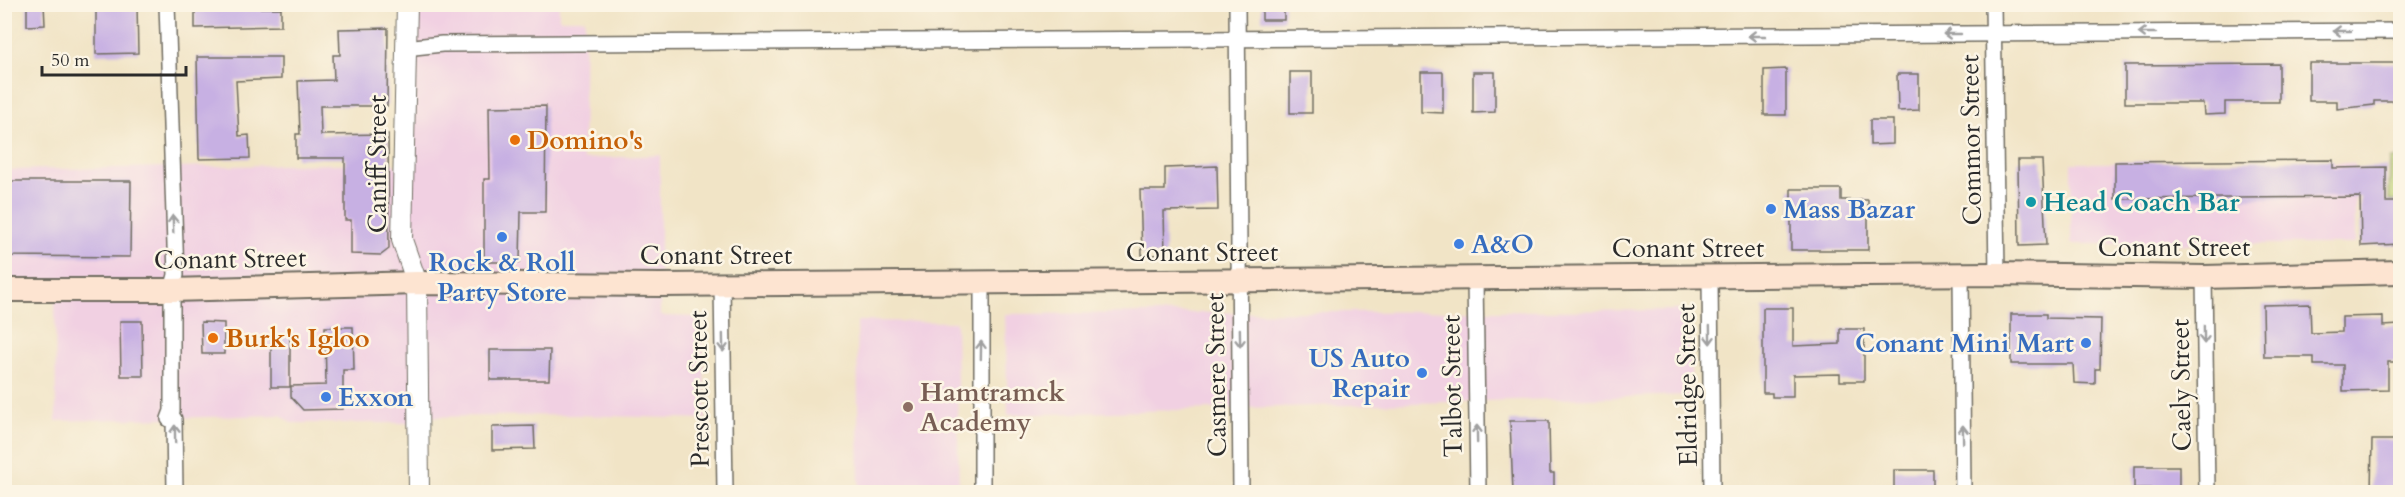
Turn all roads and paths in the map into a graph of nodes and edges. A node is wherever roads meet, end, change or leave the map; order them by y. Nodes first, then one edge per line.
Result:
1 (167, 4) edge
2 (408, 4) edge
3 (1237, 4) edge
4 (1993, 4) edge
5 (2400, 31) edge
6 (1993, 34) junction
7 (1238, 40) junction
8 (405, 48) junction
9 (2400, 272) edge
10 (1997, 274) junction
11 (1961, 275) junction
12 (1710, 277) junction
13 (2204, 277) junction
14 (1475, 278) junction
15 (1239, 280) junction
16 (417, 282) junction
17 (982, 282) junction
18 (722, 284) junction
19 (4, 290) edge
20 (172, 290) junction
21 (176, 492) edge
22 (419, 492) edge
23 (725, 492) edge
24 (982, 492) edge
25 (1241, 492) edge
26 (1478, 492) edge
27 (1712, 492) edge
28 (1963, 492) edge
29 (2207, 492) edge

20 -> 1 street
2 - 8 street, Caniff Street
3 - 7 street, Casmere Street
4 - 6 street, Commor Street
5 -> 6 street
6 -> 7 street
6 - 10 street, Commor Street
7 - 8 street
7 - 15 street, Casmere Street
8 - 16 street, Caniff Street
9 - 13 main road, Conant Street
10 - 11 main road, Conant Street
10 - 13 main road, Conant Street
11 - 12 main road, Conant Street
28 -> 11 street
12 - 14 main road, Conant Street
12 -> 27 street, Eldridge Street
13 -> 29 street, Caely Street
14 - 15 main road, Conant Street
26 -> 14 street, Talbot Street
15 - 17 main road, Conant Street
15 -> 25 street, Casmere Street
16 - 18 main road, Conant Street
16 - 20 main road, Conant Street
16 - 22 street, Caniff Street
17 - 18 main road, Conant Street
24 -> 17 street
18 -> 23 street, Prescott Street
19 - 20 main road, Conant Street
21 -> 20 street

